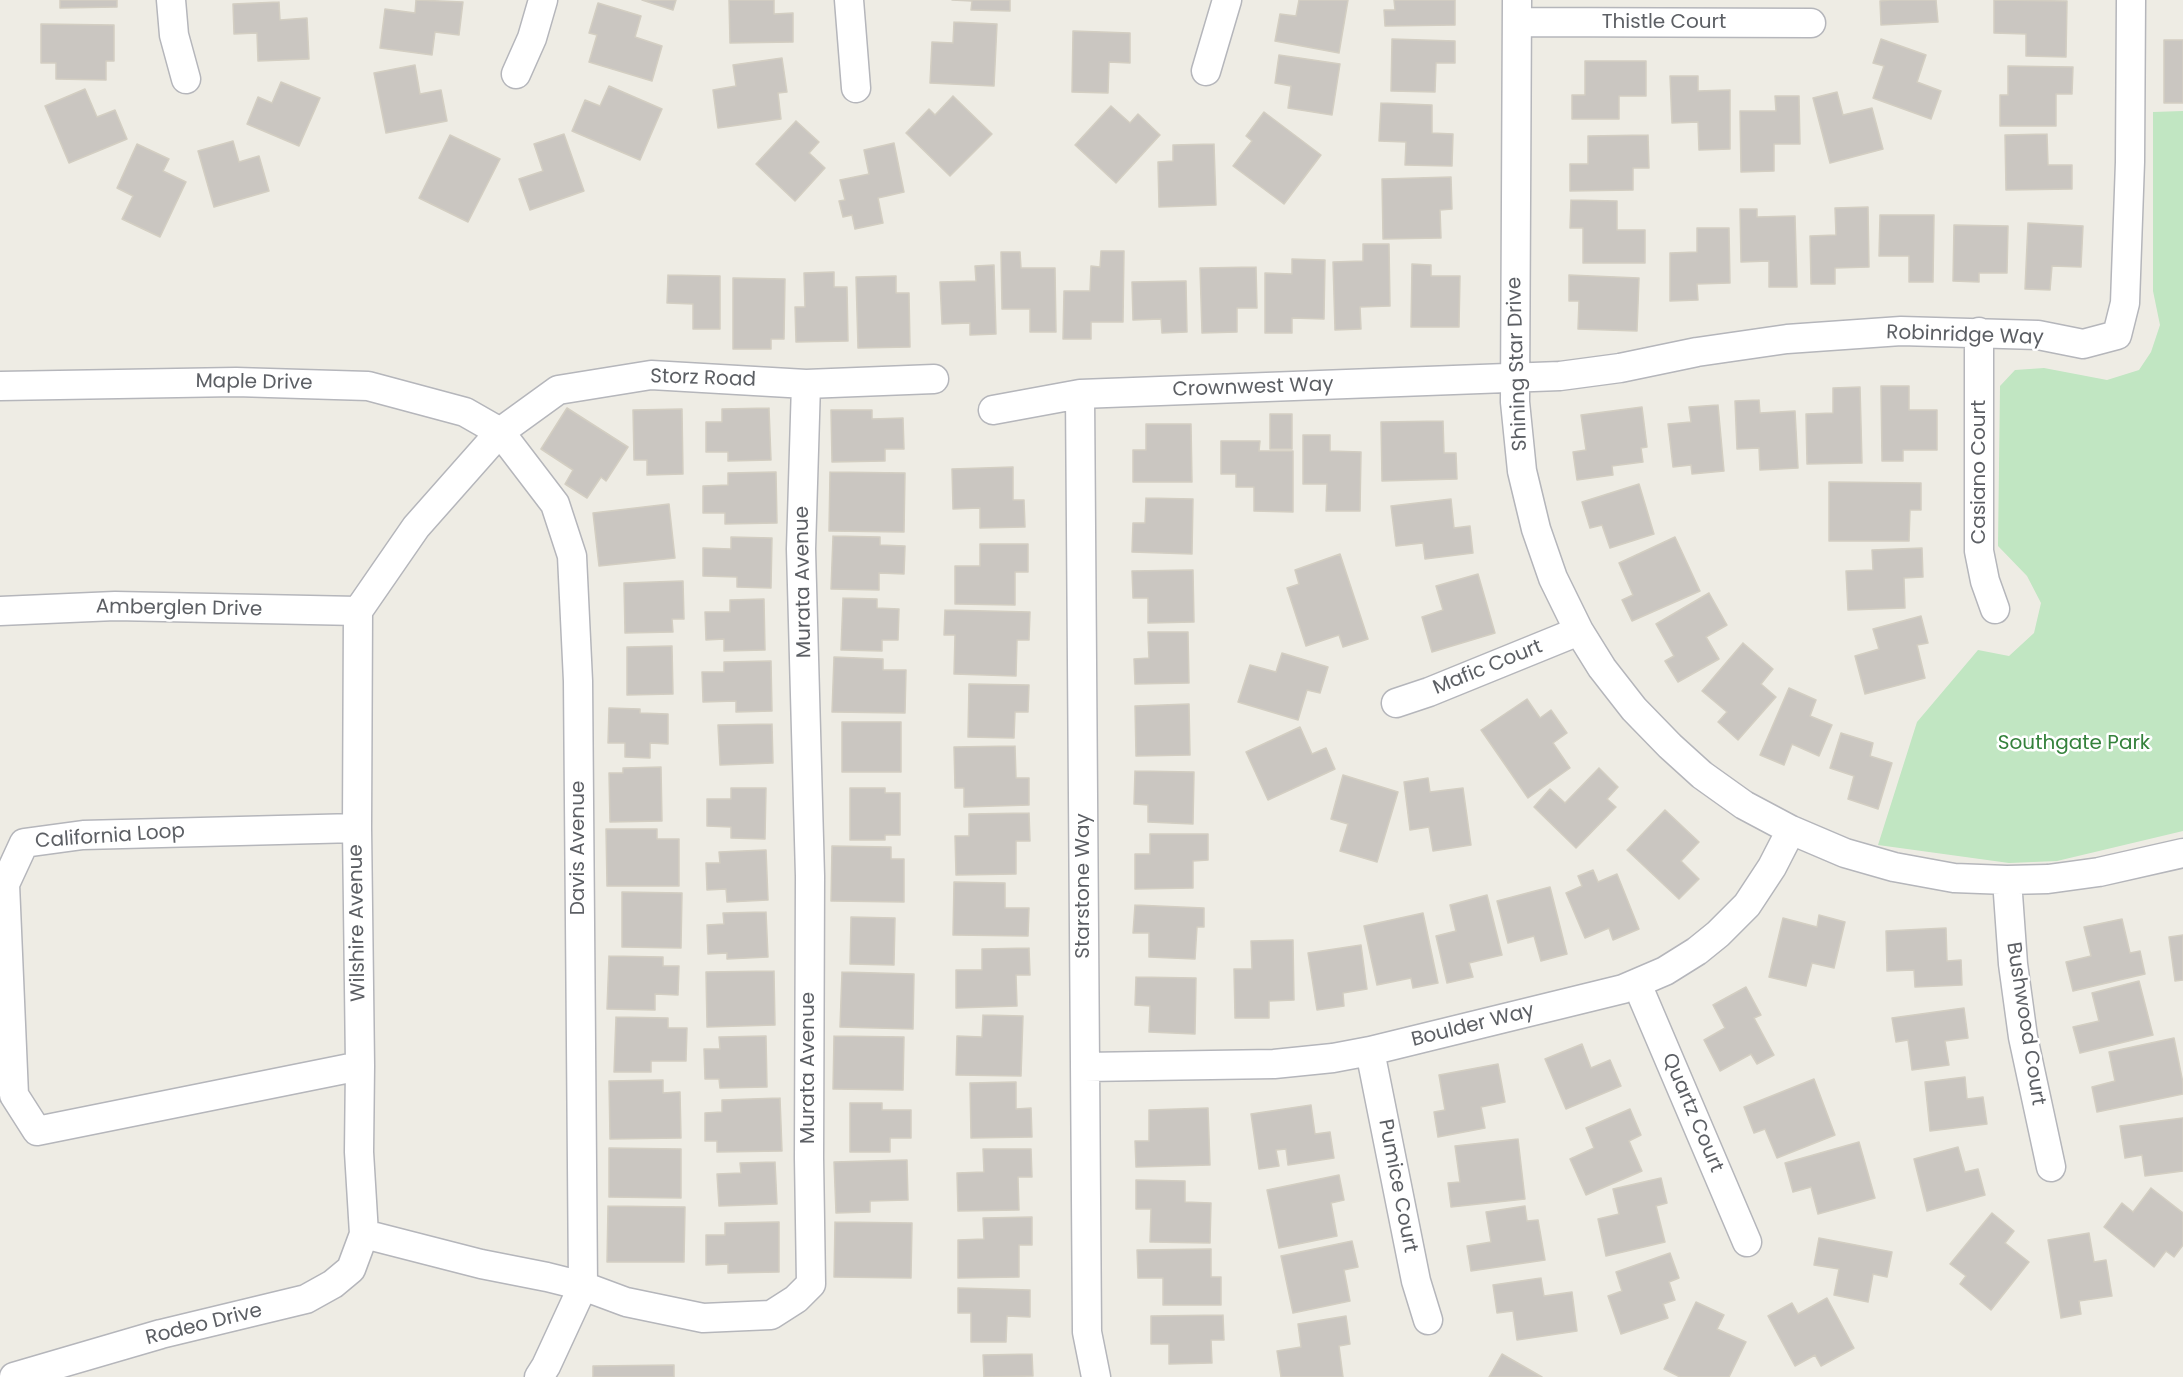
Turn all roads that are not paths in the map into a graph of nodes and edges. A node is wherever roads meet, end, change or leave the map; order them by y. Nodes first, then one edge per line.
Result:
1 (171, 0) edge
2 (543, 0) edge
3 (849, 0) edge
4 (1227, 0) edge
5 (2131, 0) edge
6 (1517, 11) edge
7 (1811, 23) dead end
8 (1206, 71) dead end
9 (516, 74) dead end
10 (186, 79) dead end
11 (856, 88) dead end
12 (1980, 332) junction
13 (1515, 377) junction
14 (934, 380) dead end
15 (806, 384) junction
16 (0, 386) edge
17 (1080, 394) junction
18 (993, 410) dead end
19 (500, 432) junction
20 (1995, 609) dead end
21 (0, 611) edge
22 (358, 611) junction
23 (1579, 631) junction
24 (1396, 703) dead end
25 (357, 828) junction
26 (1791, 830) junction
27 (2183, 852) edge
28 (2007, 880) junction
29 (1637, 984) junction
30 (1370, 1052) junction
31 (360, 1066) junction
32 (1085, 1067) junction
33 (2051, 1167) dead end
34 (364, 1234) junction
35 (1747, 1242) dead end
36 (583, 1286) junction
37 (1428, 1320) dead end
38 (14, 1377) edge
39 (539, 1377) edge
40 (1096, 1377) edge

1 - 10 street
2 - 9 street
3 - 11 street
4 - 8 street
5 - 12 street, Robinridge Way
6 - 7 street, Thistle Court
6 - 13 street, Shining Star Drive
12 - 13 street, Robinridge Way
12 - 20 street, Casiano Court
13 - 17 street, Crownwest Way
13 - 23 street, Shining Star Drive
14 - 15 street, Storz Road
15 - 19 street, Storz Road
15 - 36 street, Murata Avenue
16 - 19 street, Maple Drive
17 - 18 street, Crownwest Way
17 - 32 street, Starstone Way
19 - 22 street, Storz Road
19 - 36 street, Davis Avenue
21 - 22 street, Amberglen Drive
22 - 25 street, Wilshire Avenue
23 - 24 street, Mafic Court
23 - 26 street, Shining Star Drive
25 - 31 street, Wilshire Avenue
25 - 31 street, California Loop
26 - 28 street, Shining Star Drive
26 - 29 street, Boulder Way
27 - 28 street, Shining Star Drive
28 - 33 street, Bushwood Court
29 - 30 street, Boulder Way
29 - 35 street, Quartz Court
30 - 32 street, Boulder Way
30 - 37 street, Pumice Court
31 - 34 street, Wilshire Avenue
32 - 40 street, Starstone Way
34 - 36 street, Murata Avenue
34 - 38 street, Rodeo Drive
36 - 39 street

